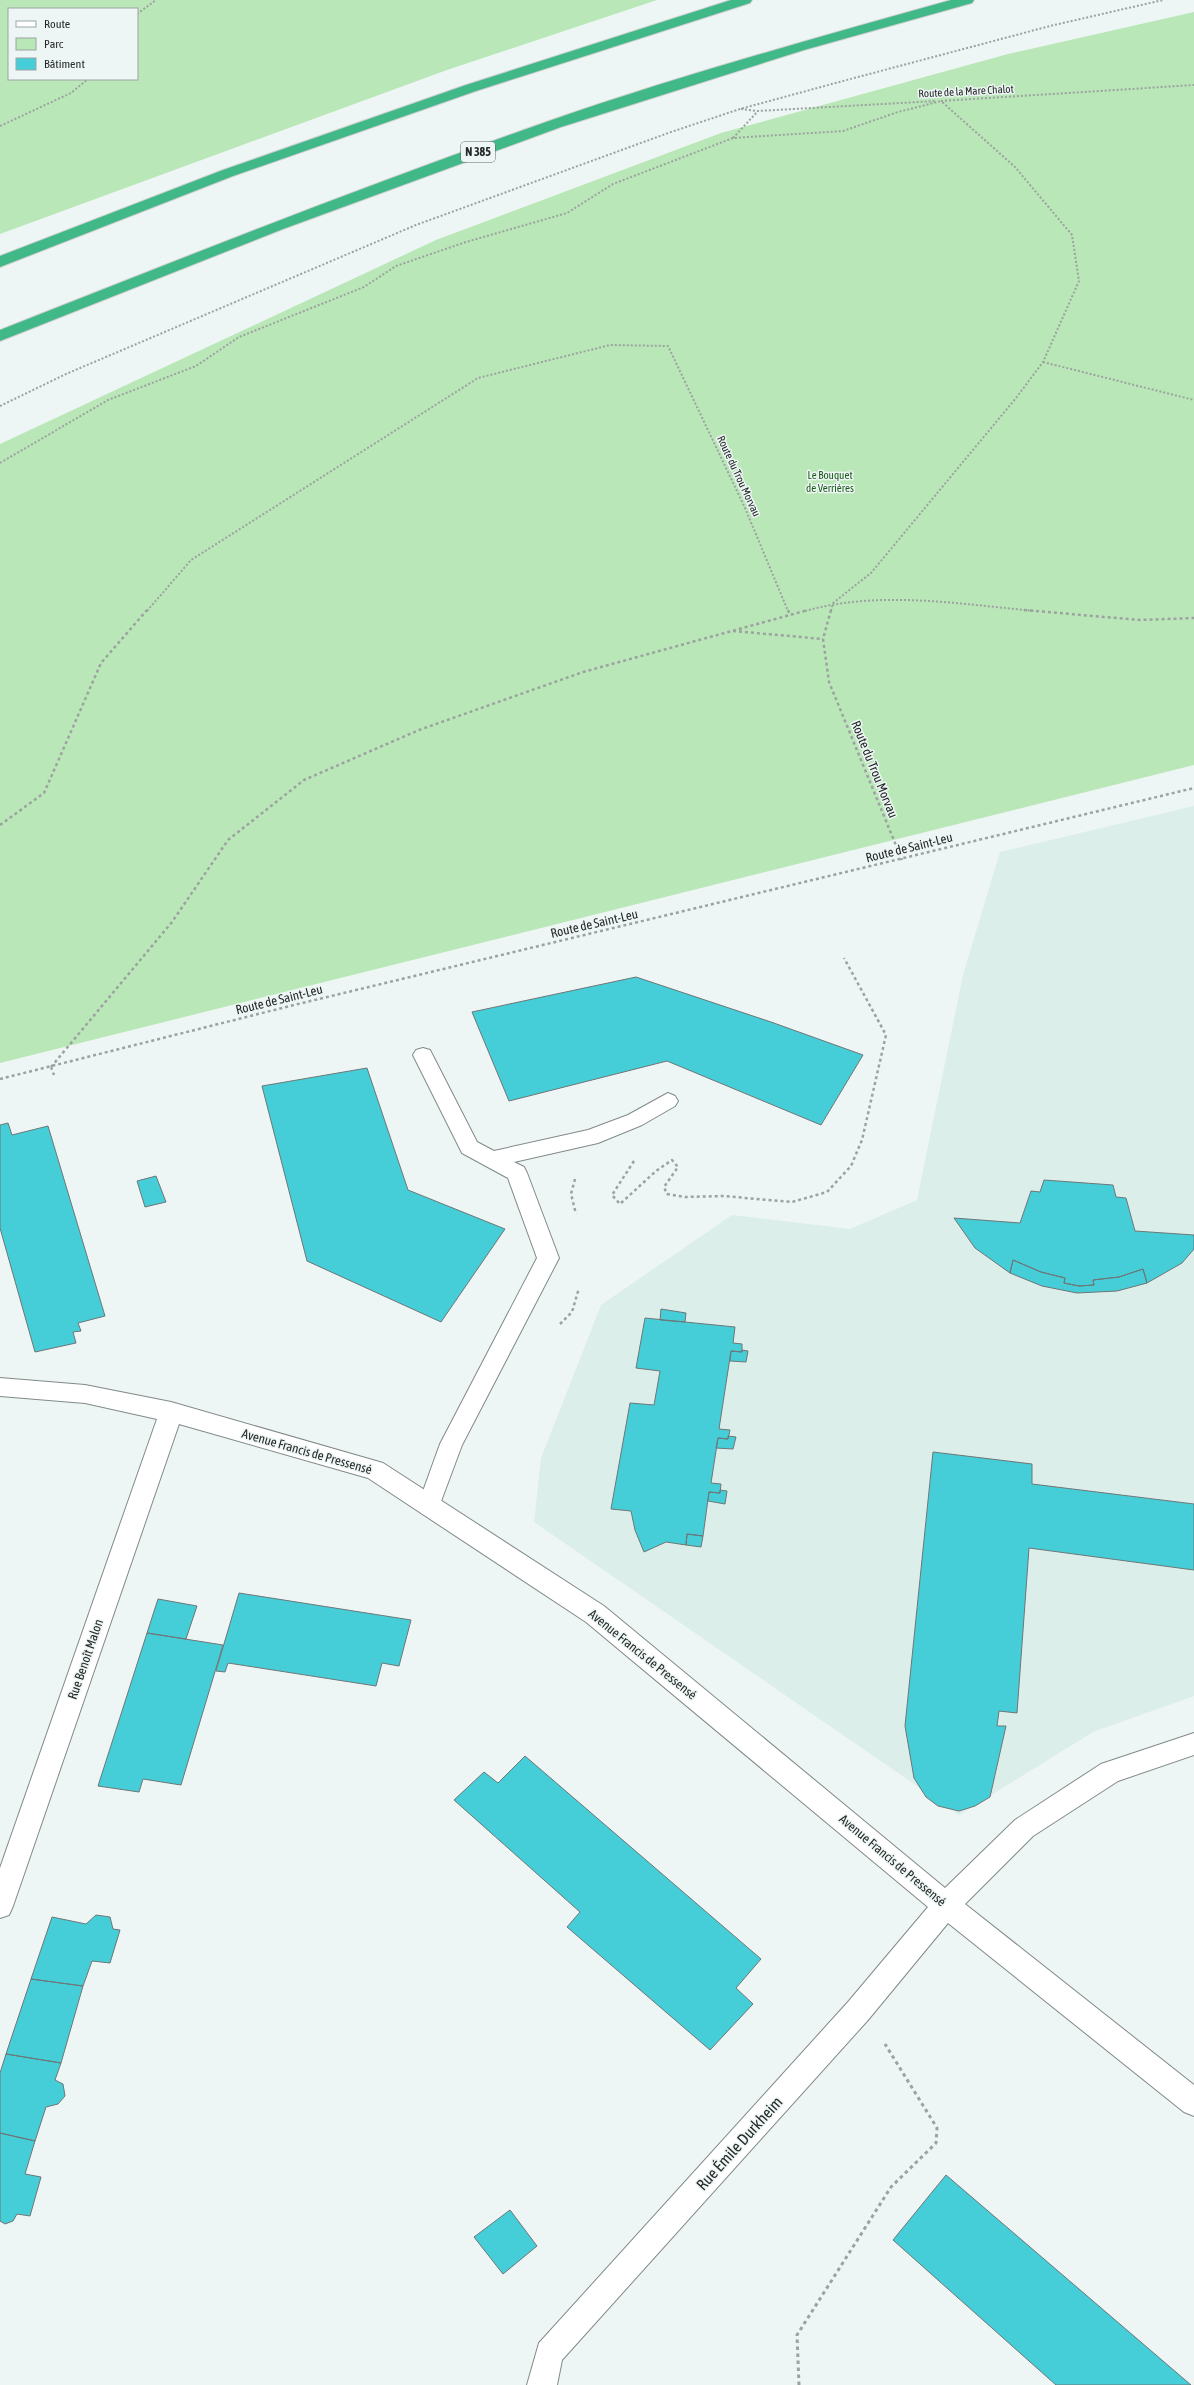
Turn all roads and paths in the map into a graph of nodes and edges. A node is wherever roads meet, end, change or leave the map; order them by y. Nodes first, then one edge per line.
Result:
1 (156, 0) edge
2 (745, 0) edge
3 (967, 0) edge
4 (1163, 0) edge
5 (138, 13) edge
6 (87, 80) edge
7 (1194, 85) edge
8 (942, 100) junction
9 (740, 109) junction
10 (758, 111) junction
11 (0, 126) edge
12 (733, 138) junction
13 (0, 262) edge
14 (0, 336) edge
15 (1043, 362) junction
16 (1194, 400) edge
17 (0, 406) edge
18 (0, 463) edge
19 (833, 603) junction
20 (790, 615) junction
21 (1194, 618) edge
22 (731, 631) junction
23 (823, 639) junction
24 (1194, 788) edge
25 (0, 825) edge
26 (902, 860) junction
27 (844, 958) dead end
28 (423, 1055) dead end
29 (51, 1067) junction
30 (54, 1075) dead end
31 (0, 1079) edge
32 (668, 1101) dead end
33 (635, 1120) junction
34 (492, 1159) junction
35 (0, 1387) edge
36 (171, 1412) junction
37 (429, 1505) junction
38 (1194, 1744) edge
39 (946, 1905) junction
40 (0, 1906) edge
41 (858, 2011) junction
42 (1194, 2102) edge
43 (542, 2385) edge
44 (799, 2385) edge

1 - 5 path
2 - 13 highway
3 - 14 highway, N 385
4 - 9 path
6 - 11 path
7 - 8 path, Route de la Mare Chalot
8 - 10 path, Route de la Mare Chalot
8 - 12 path
8 - 15 path
9 - 10 path, Route de la Mare Chalot
9 - 17 path
10 - 12 path
12 - 18 path
15 - 16 path
15 - 19 path
19 - 20 path
19 - 21 path
19 - 23 path
20 - 22 path
20 - 25 path, Route du Trou Morvau
22 - 23 path
22 - 29 path
23 - 26 path, Route du Trou Morvau
24 - 26 path, Route de Saint-Leu
26 - 29 path, Route de Saint-Leu
27 - 33 path
28 - 34 lane
29 - 30 path
29 - 31 path, Route de Saint-Leu
32 - 33 lane
33 - 34 lane
34 - 37 lane
35 - 36 street, Avenue Francis de Pressensé
36 - 37 street, Avenue Francis de Pressensé
36 - 40 street, Rue Benoît Malon
37 - 39 street, Avenue Francis de Pressensé
38 - 39 street, Rue Émile Durkheim
39 - 41 street, Rue Émile Durkheim
39 - 42 street, Avenue Francis de Pressensé
41 - 43 street, Rue Émile Durkheim
41 - 44 path

